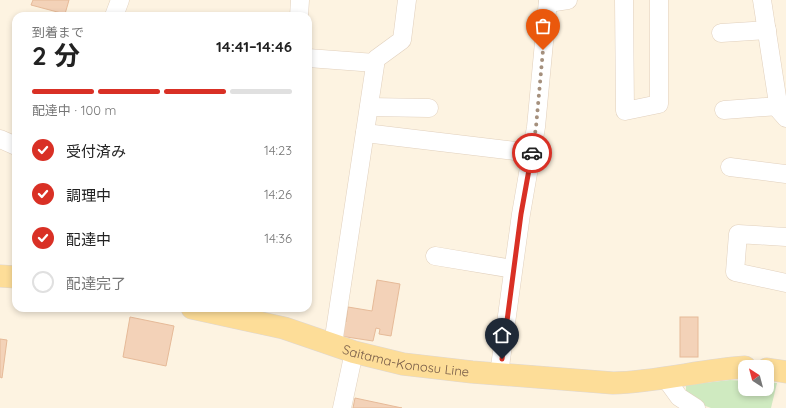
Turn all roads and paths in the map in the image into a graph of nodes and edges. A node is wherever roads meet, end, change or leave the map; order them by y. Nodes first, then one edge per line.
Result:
1 (120, 0) edge
2 (300, 0) edge
3 (407, 0) edge
4 (568, 0) edge
5 (624, 0) edge
6 (659, 0) edge
7 (762, 0) edge
8 (548, 2) edge
9 (116, 12) edge
10 (299, 12) edge
11 (767, 30) junction
12 (721, 33) dead end
13 (312, 58) edge
14 (375, 63) junction
15 (369, 107) junction
16 (429, 108) dead end
17 (724, 110) dead end
18 (782, 112) edge
19 (365, 133) junction
20 (0, 139) edge
21 (12, 144) edge
22 (532, 153) junction
23 (730, 168) dead end
24 (786, 174) edge
25 (786, 237) edge
26 (435, 256) dead end
27 (513, 269) junction
28 (0, 276) edge
29 (12, 277) edge
30 (786, 283) edge
31 (213, 312) edge
32 (333, 344) junction
33 (354, 352) junction
34 (738, 368) edge
35 (774, 370) edge
36 (786, 372) edge
37 (500, 374) junction
38 (666, 379) junction
39 (692, 407) edge
40 (342, 408) edge

1 - 9 street
2 - 10 street
3 - 14 street
4 - 8 street
5 - 6 street
7 - 11 street
8 - 22 street
11 - 12 street
11 - 18 street
13 - 14 street
14 - 15 street
15 - 16 street
15 - 19 street
17 - 18 street
19 - 22 street
19 - 32 street
20 - 21 street
22 - 27 street
23 - 24 street
25 - 30 street
26 - 27 street
27 - 37 street
28 - 29 main road
31 - 32 main road, Saitama-Konosu Line
32 - 33 main road, Saitama-Konosu Line
33 - 37 main road, Saitama-Konosu Line
33 - 40 street
34 - 38 main road, Saitama-Konosu Line
35 - 36 main road
37 - 38 main road, Saitama-Konosu Line
38 - 39 street

